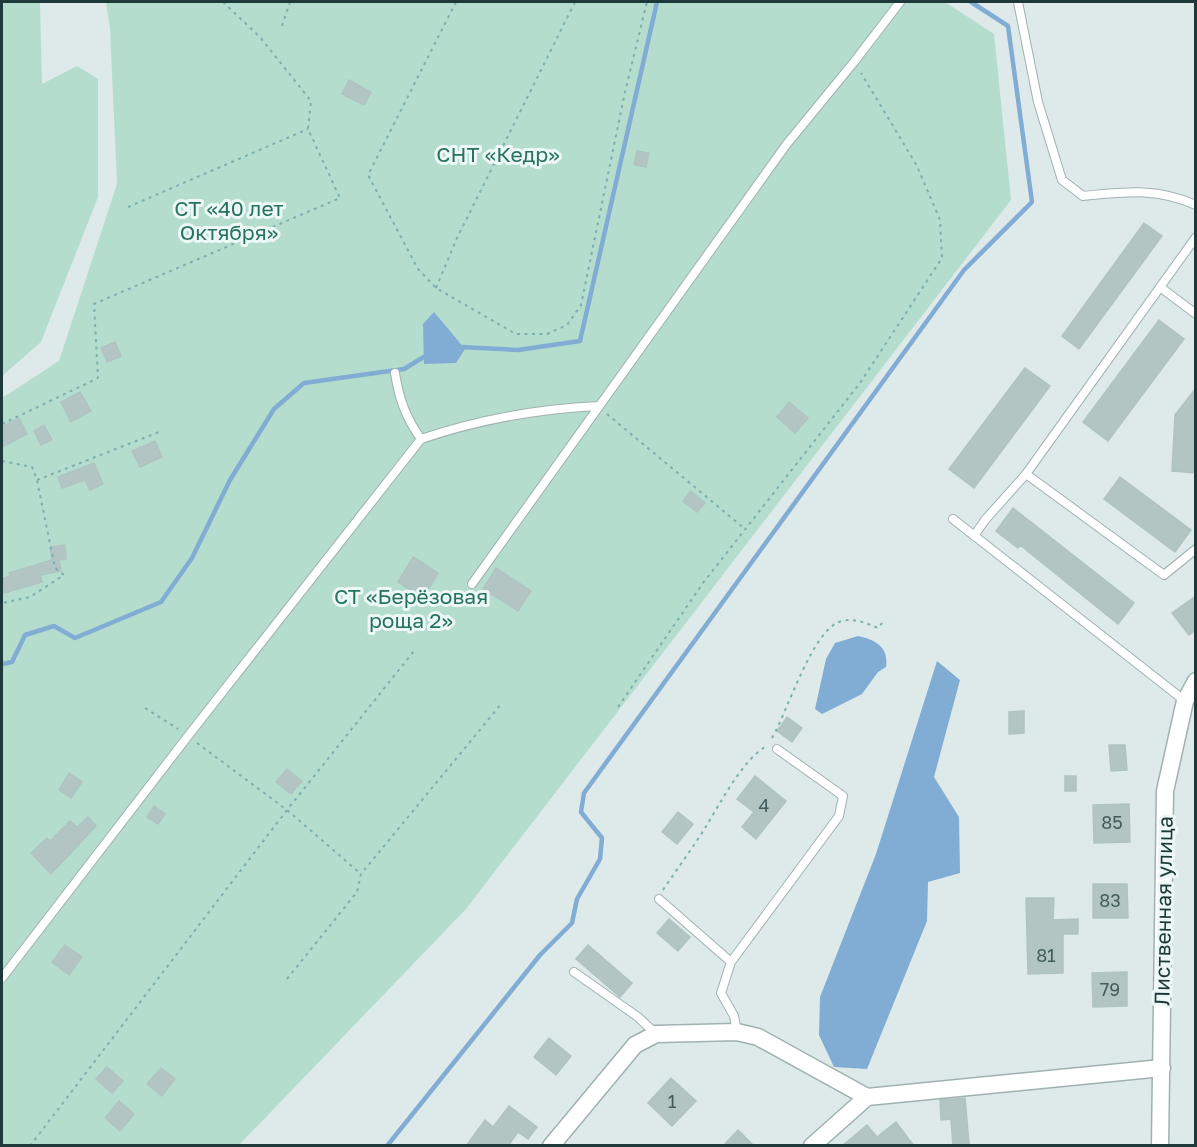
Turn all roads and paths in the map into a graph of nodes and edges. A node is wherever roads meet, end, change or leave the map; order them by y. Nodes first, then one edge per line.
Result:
1 (223, 2) edge
2 (290, 2) edge
3 (456, 2) edge
4 (575, 2) edge
5 (646, 2) edge
6 (900, 2) edge
7 (1018, 2) edge
8 (282, 26) dead end
9 (854, 62) junction
10 (308, 129) junction
11 (1196, 205) edge
12 (128, 207) dead end
13 (1196, 237) edge
14 (1160, 287) junction
15 (436, 288) junction
16 (1196, 314) edge
17 (395, 373) dead end
18 (598, 406) junction
19 (2, 424) edge
20 (159, 432) dead end
21 (421, 439) junction
22 (2, 461) edge
23 (1026, 474) junction
24 (38, 480) junction
25 (953, 519) dead end
26 (745, 529) junction
27 (974, 536) junction
28 (1196, 549) edge
29 (472, 584) dead end
30 (2, 603) edge
31 (882, 623) dead end
32 (414, 651) dead end
33 (1196, 681) edge
34 (1185, 701) junction
35 (502, 703) dead end
36 (618, 707) dead end
37 (145, 708) dead end
38 (188, 736) junction
39 (777, 748) dead end
40 (287, 810) junction
41 (362, 874) junction
42 (659, 899) joint
43 (731, 962) junction
44 (574, 972) dead end
45 (2, 978) edge
46 (287, 979) dead end
47 (737, 1032) junction
48 (656, 1034) junction
49 (1162, 1068) junction
50 (867, 1097) junction
51 (30, 1146) edge
52 (551, 1146) edge
53 (812, 1146) edge
54 (1160, 1146) edge

1 - 10 path
2 - 8 path
3 - 15 path
4 - 15 path
5 - 15 path
6 - 9 lane
7 - 11 lane
9 - 18 lane
9 - 26 path
10 - 12 path
10 - 19 path
13 - 14 lane
14 - 16 lane
14 - 23 lane
17 - 21 lane
18 - 21 lane
18 - 26 path
18 - 29 lane
20 - 24 path
21 - 38 lane
22 - 24 path
23 - 27 lane
23 - 28 lane
24 - 30 path
25 - 27 lane
26 - 36 path
27 - 34 lane
31 - 42 path
32 - 40 path
33 - 34 street, Лиственная улица
34 - 49 street, Лиственная улица
35 - 41 path
37 - 38 path
38 - 40 path
38 - 45 lane
39 - 43 lane
40 - 41 path
40 - 51 path
41 - 46 path
42 - 43 lane
43 - 47 lane
44 - 48 lane
47 - 48 street
47 - 50 street
48 - 52 street
49 - 50 street
49 - 54 street, Лиственная улица
50 - 53 street

